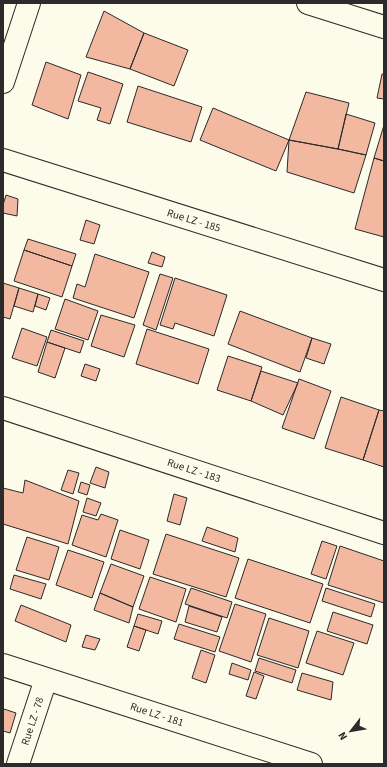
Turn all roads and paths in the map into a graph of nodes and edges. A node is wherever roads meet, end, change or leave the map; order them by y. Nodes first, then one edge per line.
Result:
1 (29, 3) edge
2 (308, 3) edge
3 (384, 27) edge
4 (3, 82) edge
5 (3, 160) edge
6 (384, 280) edge
7 (3, 408) edge
8 (384, 533) edge
9 (3, 665) edge
10 (46, 679) junction
11 (18, 764) edge
12 (311, 764) edge

1 - 4 street
2 - 3 street
5 - 6 street, Rue LZ - 185
7 - 8 street, Rue LZ - 183
9 - 10 street, Rue LZ - 181
10 - 11 street, Rue LZ - 78
10 - 12 street, Rue LZ - 181

